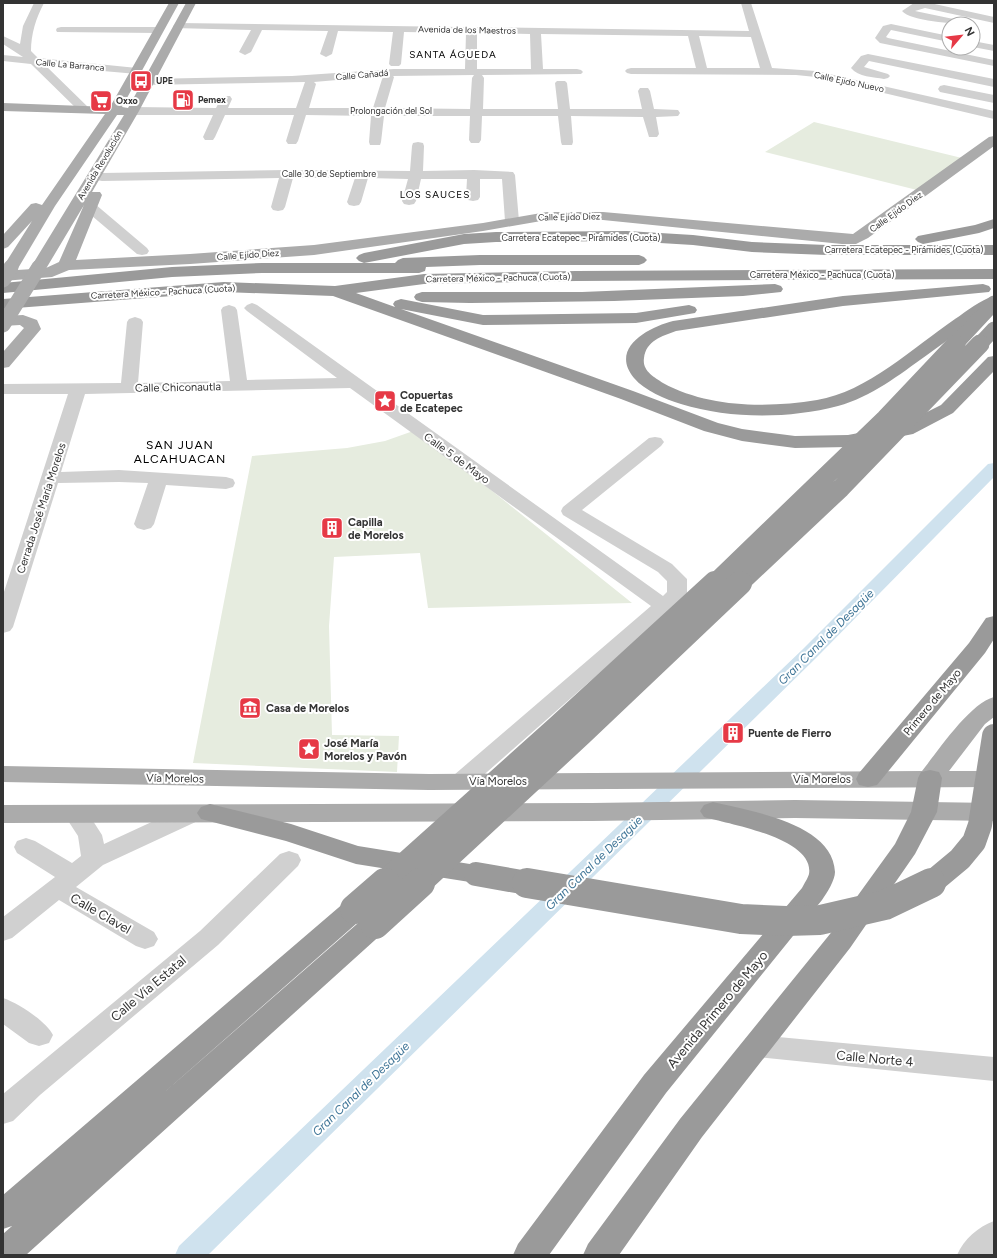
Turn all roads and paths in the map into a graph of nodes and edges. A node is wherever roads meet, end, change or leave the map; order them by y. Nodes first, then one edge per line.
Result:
1 (39, 3) edge
2 (174, 3) edge
3 (191, 3) edge
4 (746, 3) edge
5 (976, 16) edge
6 (981, 17) edge
7 (941, 19) edge
8 (994, 20) edge
9 (178, 26) junction
10 (258, 27) junction
11 (334, 28) junction
12 (981, 28) edge
13 (399, 29) junction
14 (61, 30) dead end
15 (158, 30) junction
16 (472, 30) junction
17 (994, 30) edge
18 (535, 33) junction
19 (693, 33) junction
20 (756, 34) junction
21 (941, 37) edge
22 (3, 39) edge
23 (981, 45) edge
24 (994, 48) edge
25 (25, 52) junction
26 (245, 52) dead end
27 (941, 52) edge
28 (326, 54) dead end
29 (961, 56) edge
30 (3, 58) edge
31 (37, 62) junction
32 (994, 63) edge
33 (395, 64) dead end
34 (137, 70) junction
35 (631, 70) dead end
36 (702, 71) junction
37 (537, 72) junction
38 (577, 72) dead end
39 (767, 72) junction
40 (948, 74) junction
41 (475, 75) junction
42 (388, 77) dead end
43 (898, 79) dead end
44 (148, 83) junction
45 (560, 83) dead end
46 (994, 83) edge
47 (310, 84) dead end
48 (644, 91) dead end
49 (229, 93) dead end
50 (994, 99) edge
51 (3, 107) edge
52 (85, 110) junction
53 (114, 110) junction
54 (133, 111) junction
55 (221, 111) junction
56 (302, 111) junction
57 (378, 111) junction
58 (477, 112) junction
59 (563, 112) junction
60 (649, 113) junction
61 (674, 113) dead end
62 (994, 115) edge
63 (652, 134) dead end
64 (209, 137) dead end
65 (475, 140) dead end
66 (994, 140) edge
67 (292, 141) dead end
68 (376, 142) dead end
69 (567, 142) dead end
70 (418, 146) dead end
71 (89, 148) junction
72 (110, 148) junction
73 (287, 174) junction
74 (363, 174) junction
75 (416, 174) junction
76 (474, 174) junction
77 (102, 177) junction
78 (473, 197) dead end
79 (409, 201) dead end
80 (354, 202) dead end
81 (90, 207) junction
82 (278, 207) dead end
83 (512, 221) junction
84 (994, 223) edge
85 (3, 244) edge
86 (994, 250) edge
87 (142, 251) dead end
88 (372, 257) junction
89 (994, 258) edge
90 (656, 260) dead end
91 (742, 260) dead end
92 (66, 264) junction
93 (994, 264) edge
94 (290, 268) junction
95 (994, 274) edge
96 (6, 275) edge
97 (3, 288) edge
98 (335, 291) junction
99 (992, 293) edge
100 (3, 304) edge
101 (252, 308) dead end
102 (229, 310) dead end
103 (3, 321) edge
104 (135, 322) dead end
105 (3, 325) edge
106 (994, 329) edge
107 (994, 361) edge
108 (3, 363) edge
109 (354, 383) junction
110 (240, 385) junction
111 (129, 388) junction
112 (3, 389) edge
113 (78, 389) junction
114 (654, 442) dead end
115 (50, 478) junction
116 (159, 479) junction
117 (226, 483) dead end
118 (144, 524) dead end
119 (664, 606) junction
120 (994, 623) edge
121 (3, 627) edge
122 (994, 704) edge
123 (994, 709) edge
124 (994, 722) edge
125 (994, 736) edge
126 (3, 774) edge
127 (930, 778) junction
128 (868, 779) junction
129 (994, 779) edge
130 (462, 782) junction
131 (713, 811) junction
132 (924, 812) junction
133 (994, 812) edge
134 (75, 813) junction
135 (202, 813) junction
136 (3, 814) edge
137 (26, 847) dead end
138 (94, 859) junction
139 (289, 860) dead end
140 (65, 882) junction
141 (365, 916) junction
142 (3, 931) edge
143 (145, 939) dead end
144 (3, 1009) edge
145 (39, 1035) dead end
146 (756, 1046) junction
147 (994, 1069) edge
148 (3, 1112) edge
149 (3, 1215) edge
150 (994, 1235) edge
151 (3, 1255) edge
152 (530, 1255) edge
153 (600, 1255) edge
154 (974, 1255) edge

1 - 25 street
2 - 15 main road, Avenida Revolución
3 - 9 main road, Avenida Revolución
4 - 20 street
5 - 7 street
6 - 8 street
9 - 10 street, Avenida de los Maestros
9 - 44 main road, Avenida Revolución
10 - 11 street, Avenida de los Maestros
10 - 26 street
11 - 13 street, Avenida de los Maestros
11 - 28 street
12 - 17 street
13 - 16 street, Avenida de los Maestros
13 - 33 street
14 - 15 street
15 - 34 main road, Avenida Revolución
16 - 18 street, Avenida de los Maestros
16 - 41 street
18 - 19 street, Avenida de los Maestros
18 - 37 street
19 - 20 street, Avenida de los Maestros
19 - 36 street
20 - 39 street
21 - 27 street
22 - 25 street
23 - 24 street
25 - 31 street
29 - 32 street
30 - 31 street, Calle La Barranca
31 - 34 street, Calle La Barranca
31 - 52 street
34 - 53 main road, Avenida Revolución
35 - 36 street, Calle Ejido Nuevo
36 - 39 street, Calle Ejido Nuevo
37 - 38 street, Calle Cañadá
37 - 41 street, Calle Cañadá
39 - 62 street, Calle Ejido Nuevo
40 - 43 street
40 - 46 street
40 - 50 street
41 - 44 street, Calle Cañadá
41 - 58 street
42 - 57 street
44 - 54 main road, Avenida Revolución
45 - 59 street
47 - 56 street
48 - 60 street
49 - 55 street
51 - 52 main road
52 - 53 main road
53 - 54 main road
53 - 71 main road, Avenida Revolución
54 - 55 street, Prolongación del Sol
54 - 72 main road, Avenida Revolución
55 - 56 street, Prolongación del Sol
55 - 64 street
56 - 57 street, Prolongación del Sol
56 - 67 street
57 - 58 street, Prolongación del Sol
57 - 68 street
58 - 59 street, Prolongación del Sol
58 - 65 street
59 - 60 street, Prolongación del Sol
59 - 69 street
60 - 61 street, Prolongación del Sol
60 - 63 street
66 - 83 main road, Calle Ejido Diez
70 - 75 street
71 - 85 main road
71 - 96 main road, Avenida Revolución
72 - 77 main road
72 - 105 main road, Avenida Revolución, bridge
73 - 74 street, Calle 30 de Septiembre
73 - 77 street, Calle 30 de Septiembre
73 - 82 street
74 - 75 street, Calle 30 de Septiembre
74 - 80 street
75 - 76 street, Calle 30 de Septiembre
75 - 79 street
76 - 78 street
76 - 83 street, Calle 30 de Septiembre
77 - 81 main road
81 - 87 street
81 - 92 main road
83 - 92 main road, Calle Ejido Diez
84 - 88 highway
86 - 88 highway, Carretera Ecatepec - Pirámides (Cuota)
88 - 94 highway
89 - 91 highway
90 - 94 highway
92 - 96 main road
93 - 94 highway, Carretera México - Pachuca (Cuota)
94 - 97 highway, Carretera México - Pachuca (Cuota)
95 - 98 highway, Carretera México - Pachuca (Cuota)
98 - 99 highway
98 - 99 highway
98 - 100 highway, Carretera México - Pachuca (Cuota)
98 - 107 highway
99 - 99 highway
99 - 141 highway, bridge
101 - 109 street, Calle 5 de Mayo
102 - 110 street
103 - 108 main road
104 - 111 street
106 - 141 highway, bridge
109 - 110 street, Calle Chiconautla
109 - 119 street, Calle 5 de Mayo
110 - 111 street, Calle Chiconautla
111 - 113 street, Calle Chiconautla
112 - 113 street, Calle Chiconautla
113 - 115 street, Cerrada José María Morelos
114 - 119 street
115 - 116 street
115 - 121 street, Cerrada José María Morelos
116 - 117 street
116 - 118 street
119 - 130 street
120 - 128 highway, Primero de Mayo
122 - 127 main road
123 - 124 main road
125 - 135 highway, bridge
126 - 130 main road, Vía Morelos
127 - 128 main road, Vía Morelos
127 - 129 main road, Vía Morelos
127 - 132 highway
128 - 130 main road, Vía Morelos
131 - 132 main road
131 - 135 main road
131 - 152 highway, Avenida Primero de Mayo
132 - 133 main road
132 - 146 highway
134 - 135 main road
134 - 136 main road
134 - 138 street
135 - 138 street
137 - 140 street, Calle Clavel
138 - 140 street
139 - 148 street, Calle Vía Estatal
140 - 142 street
140 - 143 street, Calle Clavel
141 - 149 highway
141 - 151 highway
144 - 145 street
146 - 147 street, Calle Norte 4
146 - 153 highway
150 - 154 street

